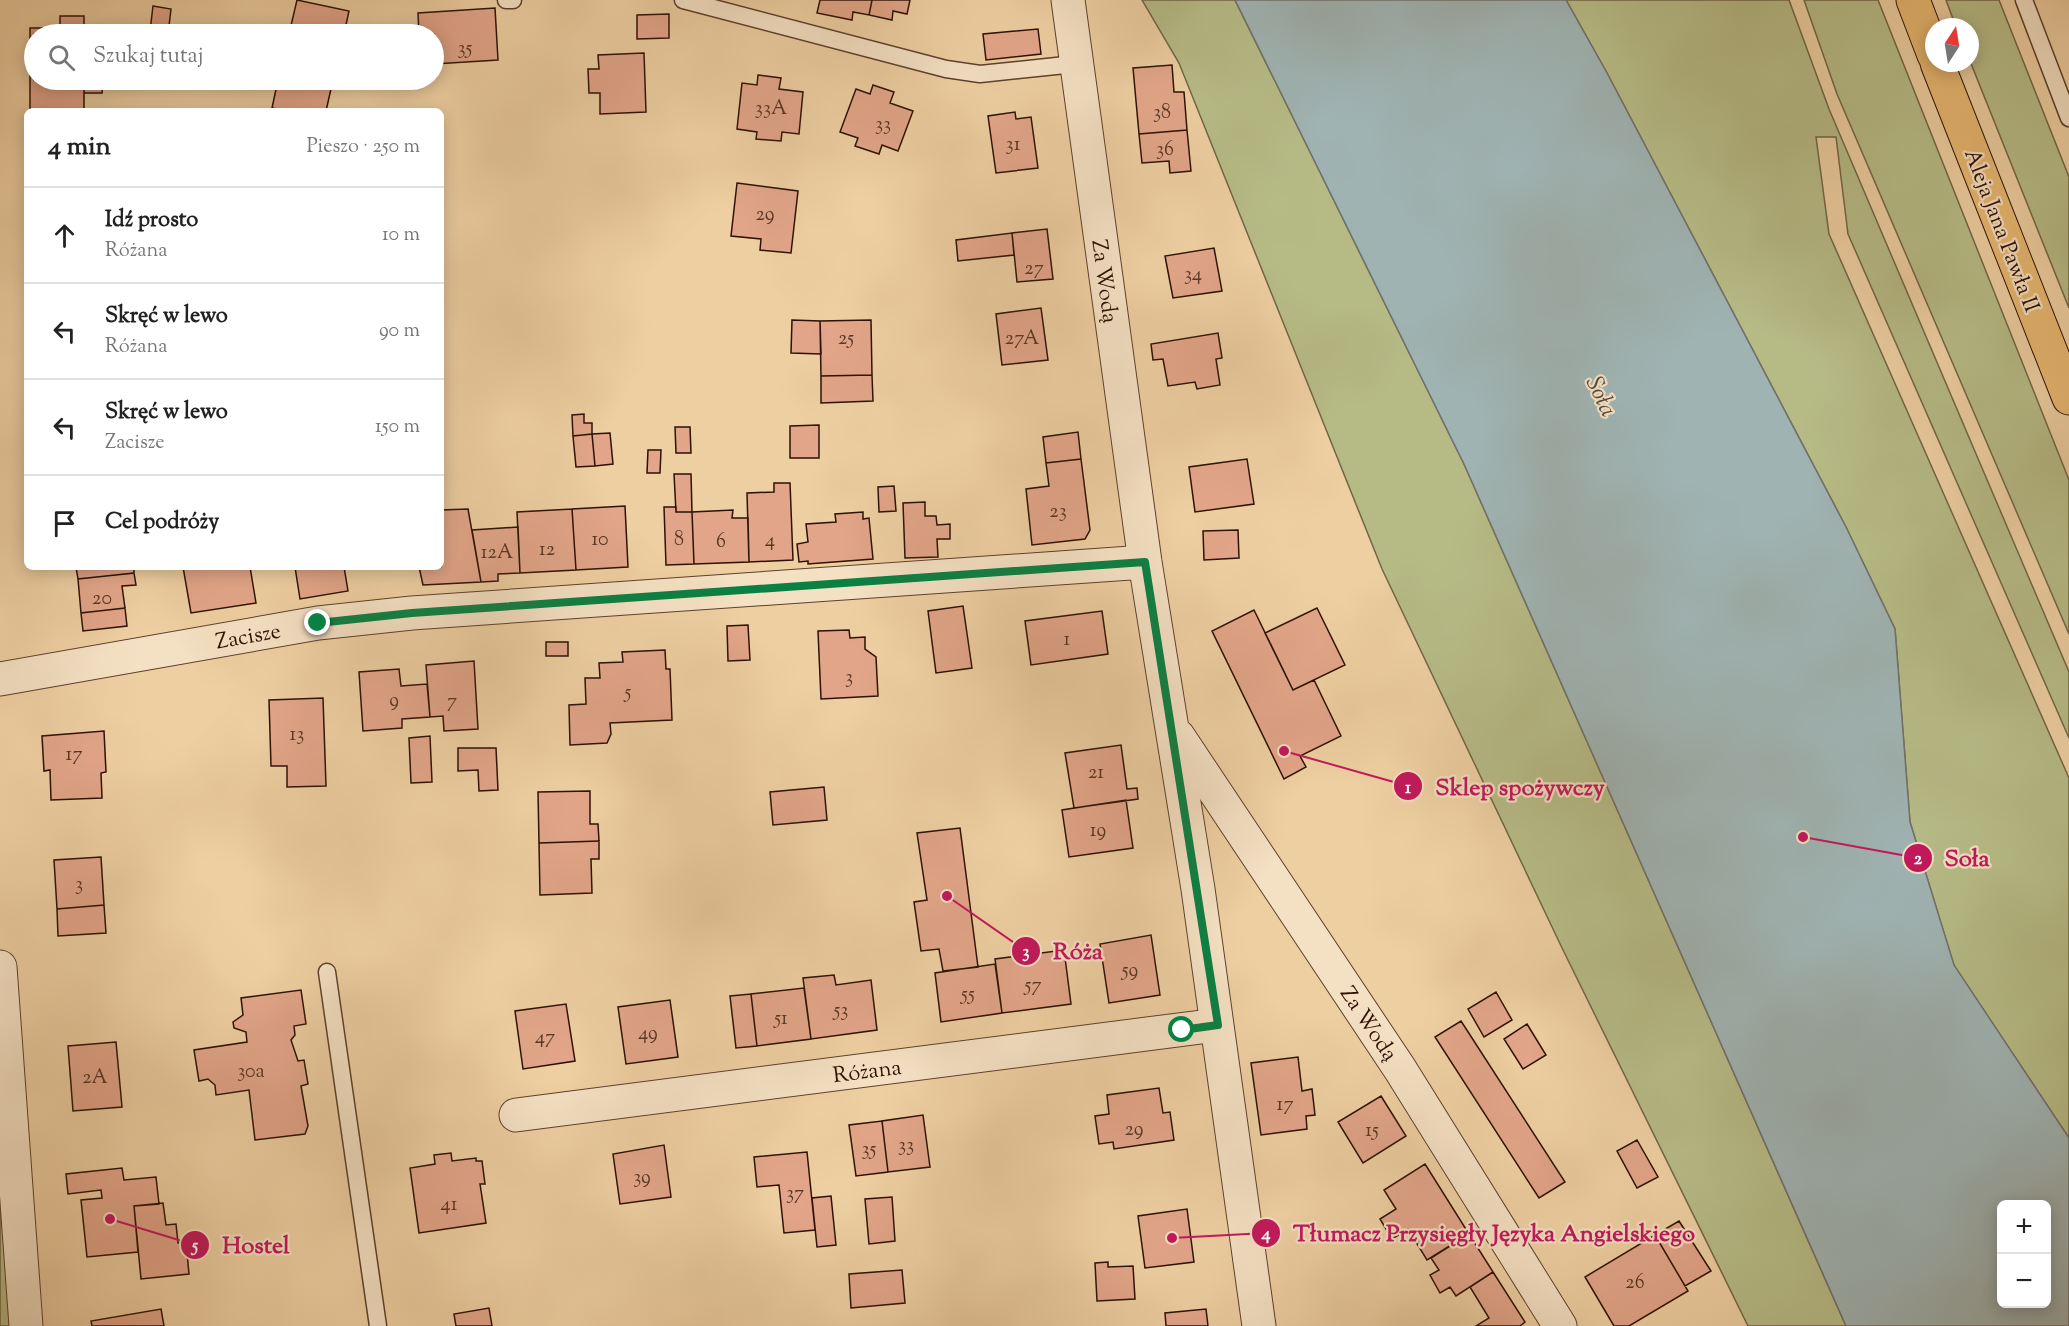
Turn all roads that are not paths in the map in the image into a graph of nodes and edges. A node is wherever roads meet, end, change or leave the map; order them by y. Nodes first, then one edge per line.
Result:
1 (506, 0) edge
2 (513, 0) edge
3 (683, 0) edge
4 (1068, 0) edge
5 (1912, 0) edge
6 (2024, 0) edge
7 (1925, 32) edge
8 (1075, 64) junction
9 (1941, 72) edge
10 (2069, 118) edge
11 (2069, 398) edge
12 (1145, 562) junction
13 (0, 679) edge
14 (1171, 725) junction
15 (0, 968) edge
16 (327, 972) dead end
17 (1218, 1025) junction
18 (516, 1115) dead end
19 (26, 1326) edge
20 (378, 1326) edge
21 (1259, 1326) edge
22 (1560, 1326) edge

1 - 2 lane
3 - 8 lane
4 - 8 street, Za Wodą
5 - 7 main road
6 - 10 lane
8 - 12 street, Za Wodą
9 - 11 main road, Aleja Jana Pawła II
12 - 13 street, Zacisze
12 - 14 street
14 - 17 street
14 - 22 street, Za Wodą
15 - 19 street
16 - 20 lane
17 - 18 street, Różana
17 - 21 street

